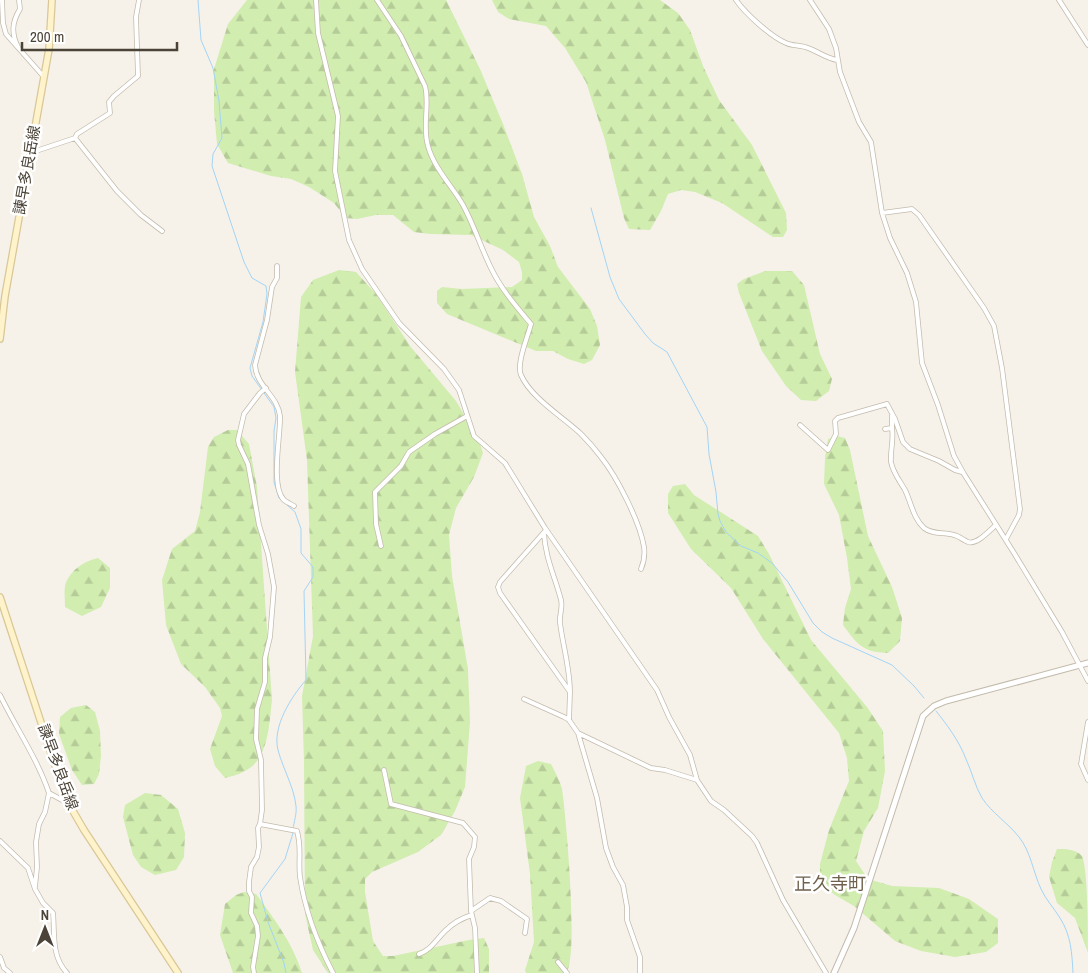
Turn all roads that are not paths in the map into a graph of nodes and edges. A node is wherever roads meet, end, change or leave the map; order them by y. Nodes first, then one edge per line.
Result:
1 (2, 0) edge
2 (19, 0) edge
3 (52, 0) edge
4 (139, 0) edge
5 (316, 0) edge
6 (377, 0) edge
7 (736, 0) edge
8 (810, 0) edge
9 (1058, 0) edge
10 (1088, 45) edge
11 (20, 52) junction
12 (837, 60) junction
13 (44, 77) junction
14 (76, 138) junction
15 (30, 153) junction
16 (882, 212) junction
17 (162, 231) dead end
18 (277, 266) dead end
19 (0, 339) edge
20 (266, 388) junction
21 (891, 413) junction
22 (467, 416) junction
23 (800, 426) dead end
24 (892, 428) junction
25 (885, 429) dead end
26 (962, 472) junction
27 (294, 506) dead end
28 (996, 525) junction
29 (545, 531) junction
30 (1006, 539) junction
31 (381, 546) dead end
32 (641, 569) dead end
33 (0, 597) edge
34 (1088, 663) edge
35 (1080, 666) junction
36 (1088, 680) edge
37 (570, 692) junction
38 (0, 694) edge
39 (524, 699) dead end
40 (569, 720) junction
41 (1088, 722) edge
42 (578, 733) junction
43 (384, 770) dead end
44 (697, 780) junction
45 (1088, 780) edge
46 (49, 793) junction
47 (66, 798) junction
48 (260, 824) junction
49 (0, 841) edge
50 (35, 889) junction
51 (472, 913) junction
52 (525, 933) dead end
53 (419, 954) dead end
54 (0, 957) edge
55 (558, 962) dead end
56 (10, 973) edge
57 (67, 973) edge
58 (178, 973) edge
59 (254, 973) edge
60 (333, 973) edge
61 (477, 973) edge
62 (567, 973) edge
63 (640, 973) edge
64 (826, 973) edge
65 (834, 973) edge

1 - 11 street
2 - 11 street
3 - 13 main road, 諫早多良岳線
4 - 14 street
5 - 22 street
6 - 32 street
7 - 12 street
8 - 12 street
9 - 10 street
11 - 13 street
12 - 16 street
13 - 15 main road, 諫早多良岳線
14 - 15 street
14 - 17 street
15 - 19 main road, 諫早多良岳線
16 - 26 street
16 - 30 street
18 - 20 street
20 - 27 street
20 - 48 street
21 - 23 street
21 - 24 street
21 - 26 street
22 - 29 street
22 - 31 street
24 - 25 street
24 - 28 street
26 - 28 street
28 - 30 street
29 - 37 street
29 - 37 street
29 - 44 street
30 - 35 street
33 - 47 main road, 諫早多良岳線
34 - 35 street
35 - 36 street
35 - 65 street
37 - 40 street
38 - 46 street
39 - 40 street
40 - 42 street
41 - 45 street
42 - 44 street
42 - 63 street
43 - 51 street
44 - 64 street
46 - 47 street
46 - 50 street
47 - 58 main road, 諫早多良岳線
48 - 59 street
48 - 60 street
49 - 50 street
50 - 57 street
51 - 52 street
51 - 53 street
51 - 61 street
54 - 56 street
55 - 62 street

